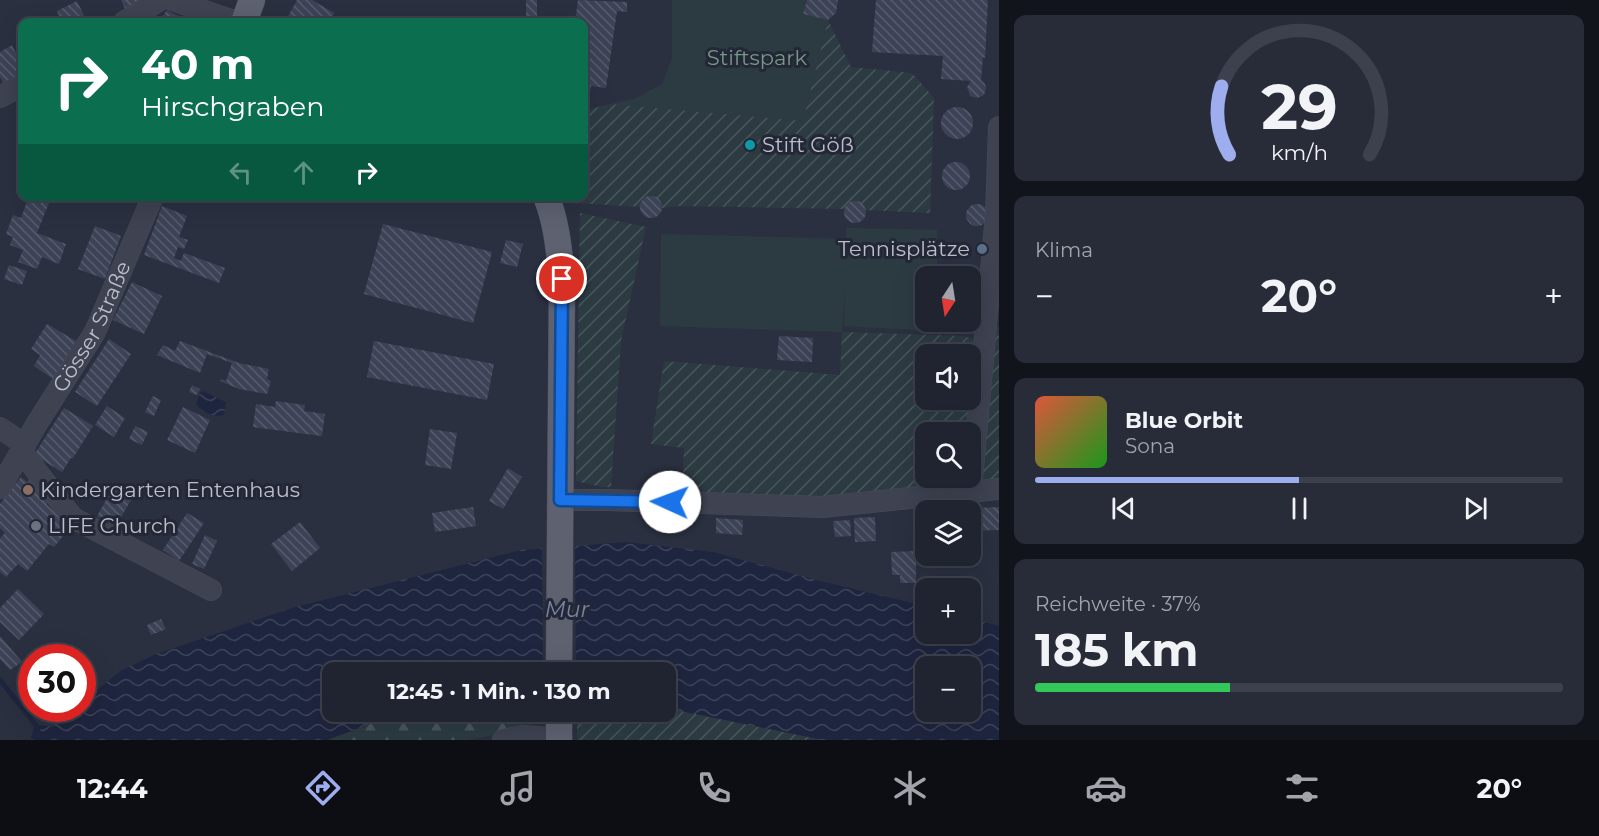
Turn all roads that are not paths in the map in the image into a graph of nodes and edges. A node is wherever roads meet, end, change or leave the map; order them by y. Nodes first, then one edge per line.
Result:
1 (160, 0) edge
2 (174, 0) edge
3 (252, 0) edge
4 (131, 18) edge
5 (225, 18) edge
6 (245, 18) edge
7 (18, 87) edge
8 (0, 97) edge
9 (999, 127) edge
10 (151, 201) edge
11 (548, 201) edge
12 (0, 428) edge
13 (23, 448) junction
14 (0, 488) edge
15 (999, 489) edge
16 (971, 491) junction
17 (560, 500) junction
18 (211, 590) dead end
19 (559, 662) edge
20 (556, 728) edge
21 (503, 740) edge

1 - 4 street
2 - 5 street
3 - 6 main road
7 - 8 street
9 - 16 street
10 - 13 street, Gösser Straße
11 - 17 main road
12 - 13 street
13 - 14 street, Gösser Straße
13 - 18 street
15 - 16 street
16 - 17 street
17 - 19 main road
20 - 21 street

